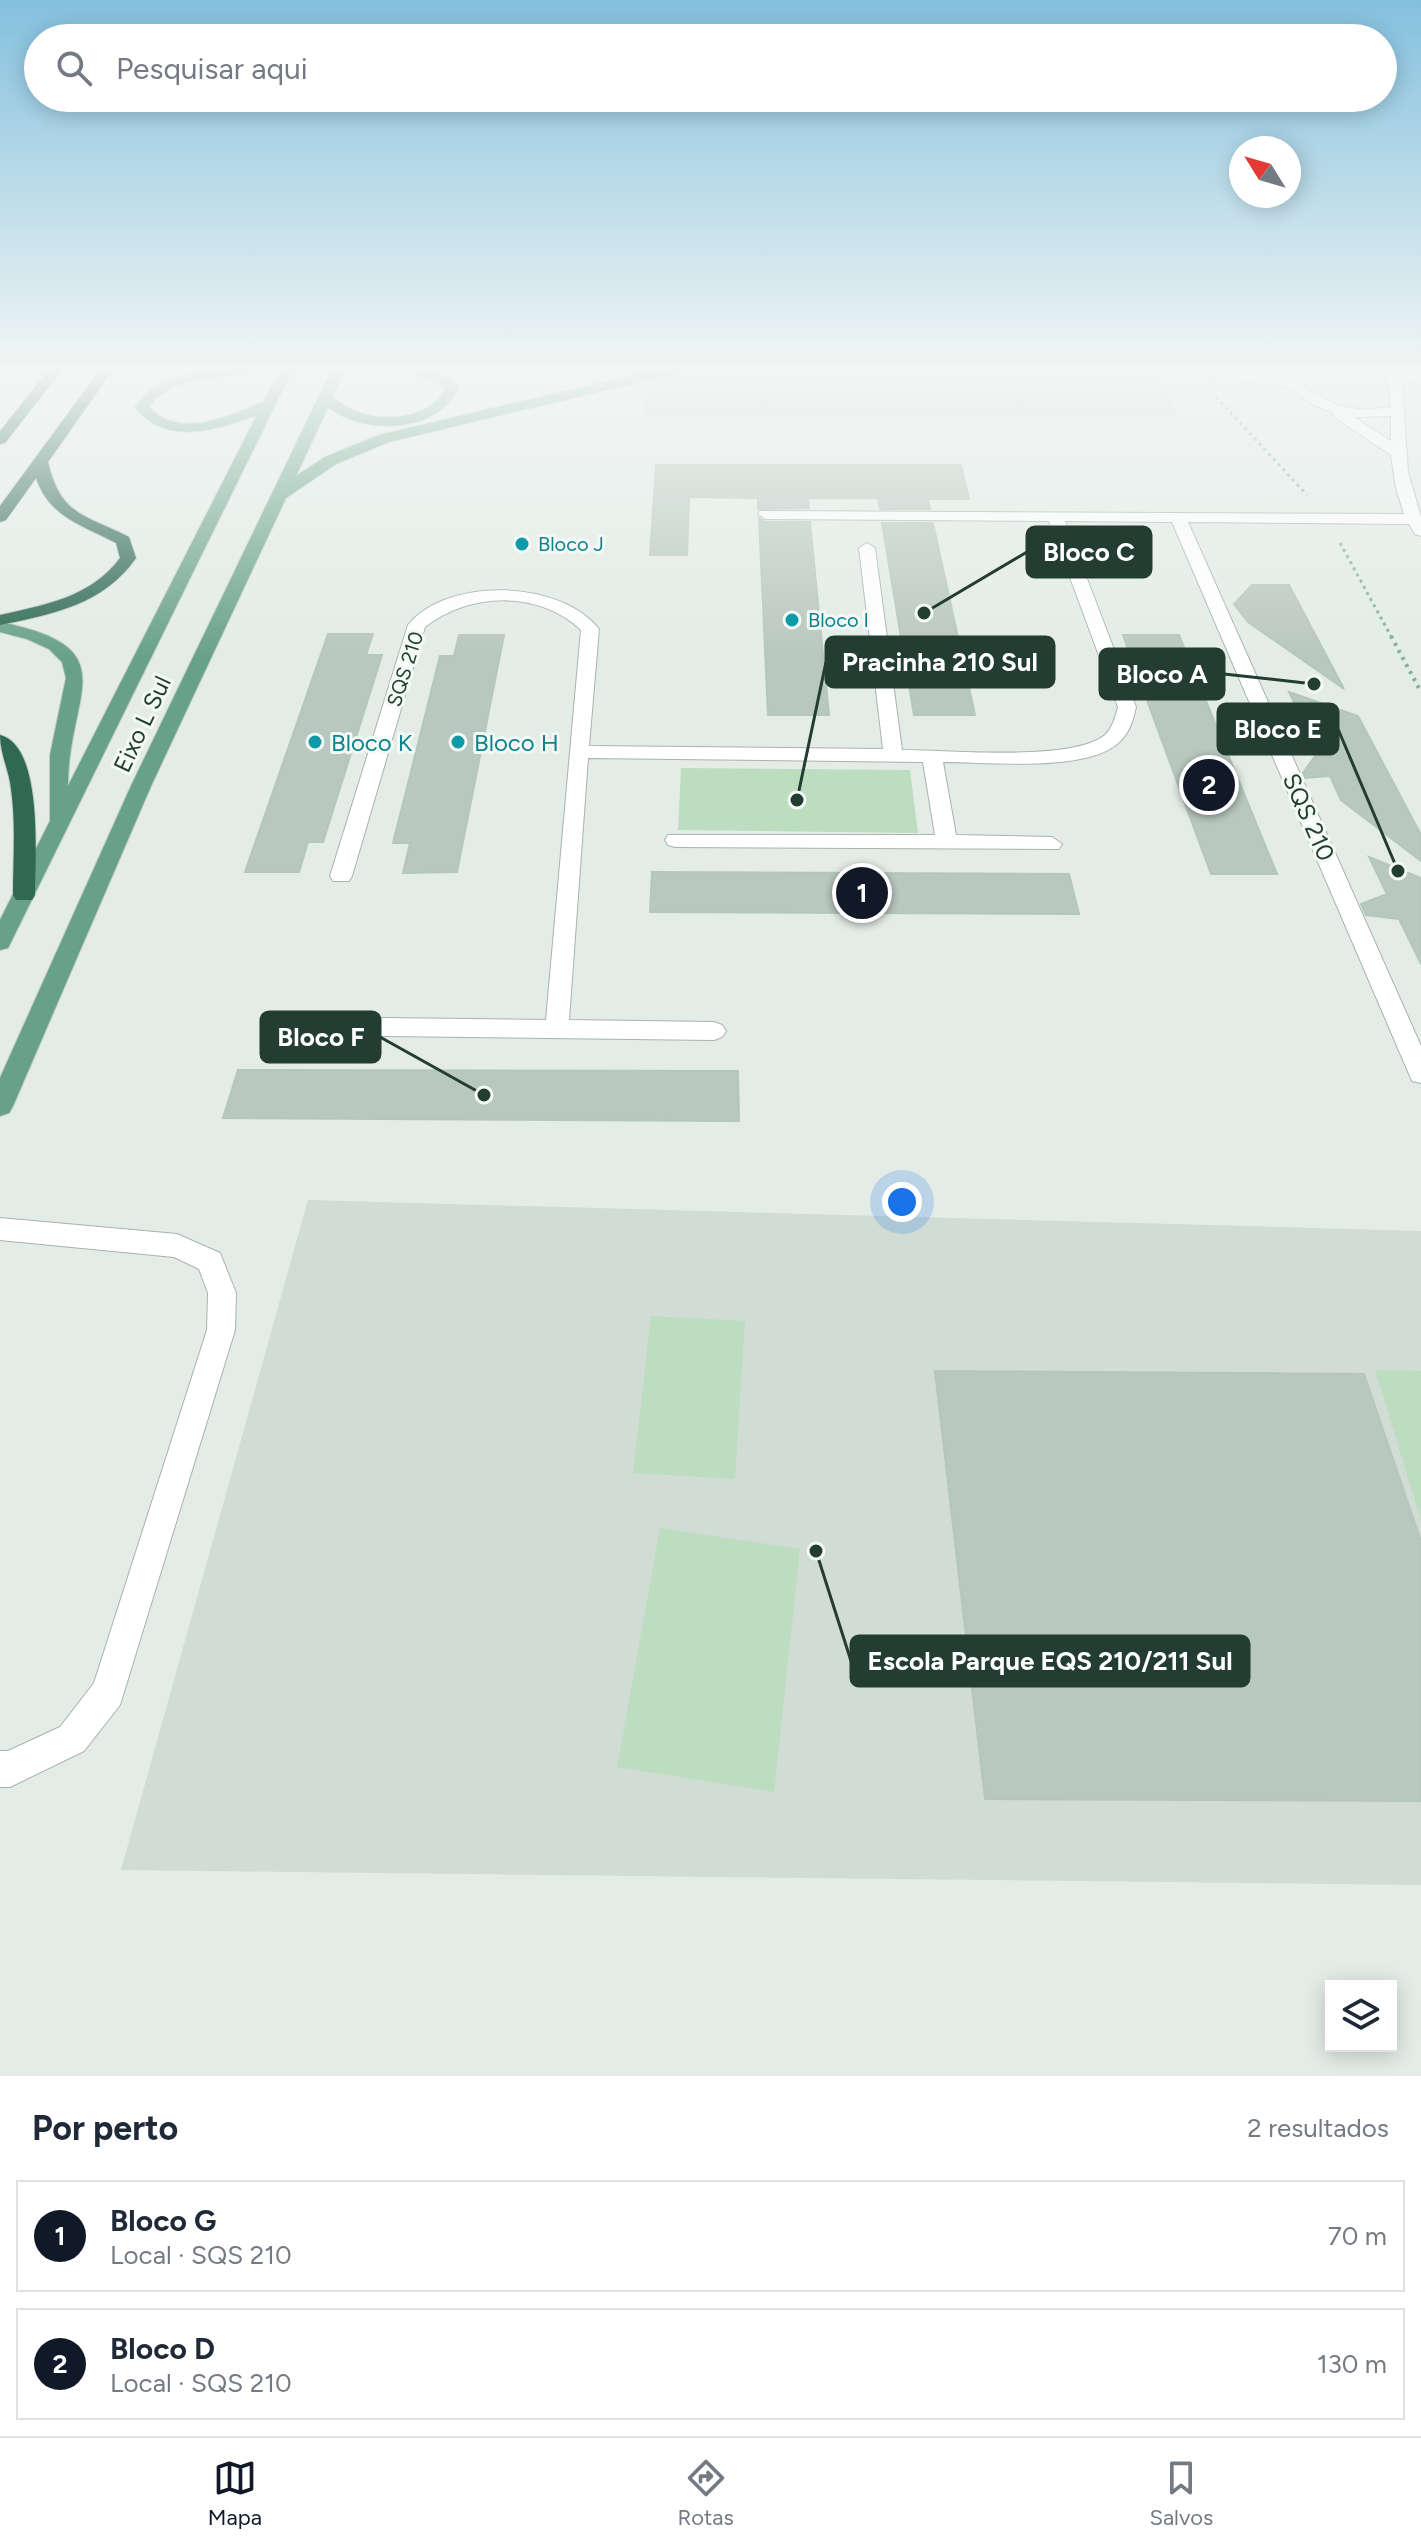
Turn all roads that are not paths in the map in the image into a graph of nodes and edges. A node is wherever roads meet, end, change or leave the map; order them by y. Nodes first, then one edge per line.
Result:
1 (38, 464) edge
2 (40, 464) edge
3 (241, 464) edge
4 (292, 464) edge
5 (322, 464) edge
6 (1400, 464) edge
7 (273, 504) junction
8 (766, 514) dead end
9 (1055, 516) junction
10 (1177, 516) junction
11 (0, 517) edge
12 (1417, 525) edge
13 (867, 548) dead end
14 (0, 620) edge
15 (0, 627) edge
16 (0, 741) edge
17 (579, 752) junction
18 (893, 755) junction
19 (932, 755) junction
20 (59, 824) junction
21 (675, 840) dead end
22 (947, 842) junction
23 (1052, 844) dead end
24 (341, 876) dead end
25 (24, 895) junction
26 (0, 942) edge
27 (301, 1026) dead end
28 (557, 1027) junction
29 (714, 1031) dead end
30 (1421, 1074) edge
31 (0, 1106) edge
32 (0, 1229) edge
33 (0, 1769) edge

1 - 11 highway
2 - 14 highway
3 - 20 main road, Eixo L Sul
4 - 7 main road, Eixo L Sul
5 - 7 main road
6 - 12 street
7 - 31 main road, Eixo L Sul
8 - 9 street
9 - 10 street
9 - 19 street
10 - 12 street
10 - 30 street, SQS 210
13 - 18 street
15 - 20 main road
16 - 25 highway
17 - 18 street
17 - 24 street, SQS 210
17 - 28 street, SQS 210
18 - 19 street
19 - 22 street
20 - 25 main road, Eixo L Sul
21 - 22 street
22 - 23 street
25 - 26 main road, Eixo L Sul
27 - 28 street
28 - 29 street
32 - 33 street

